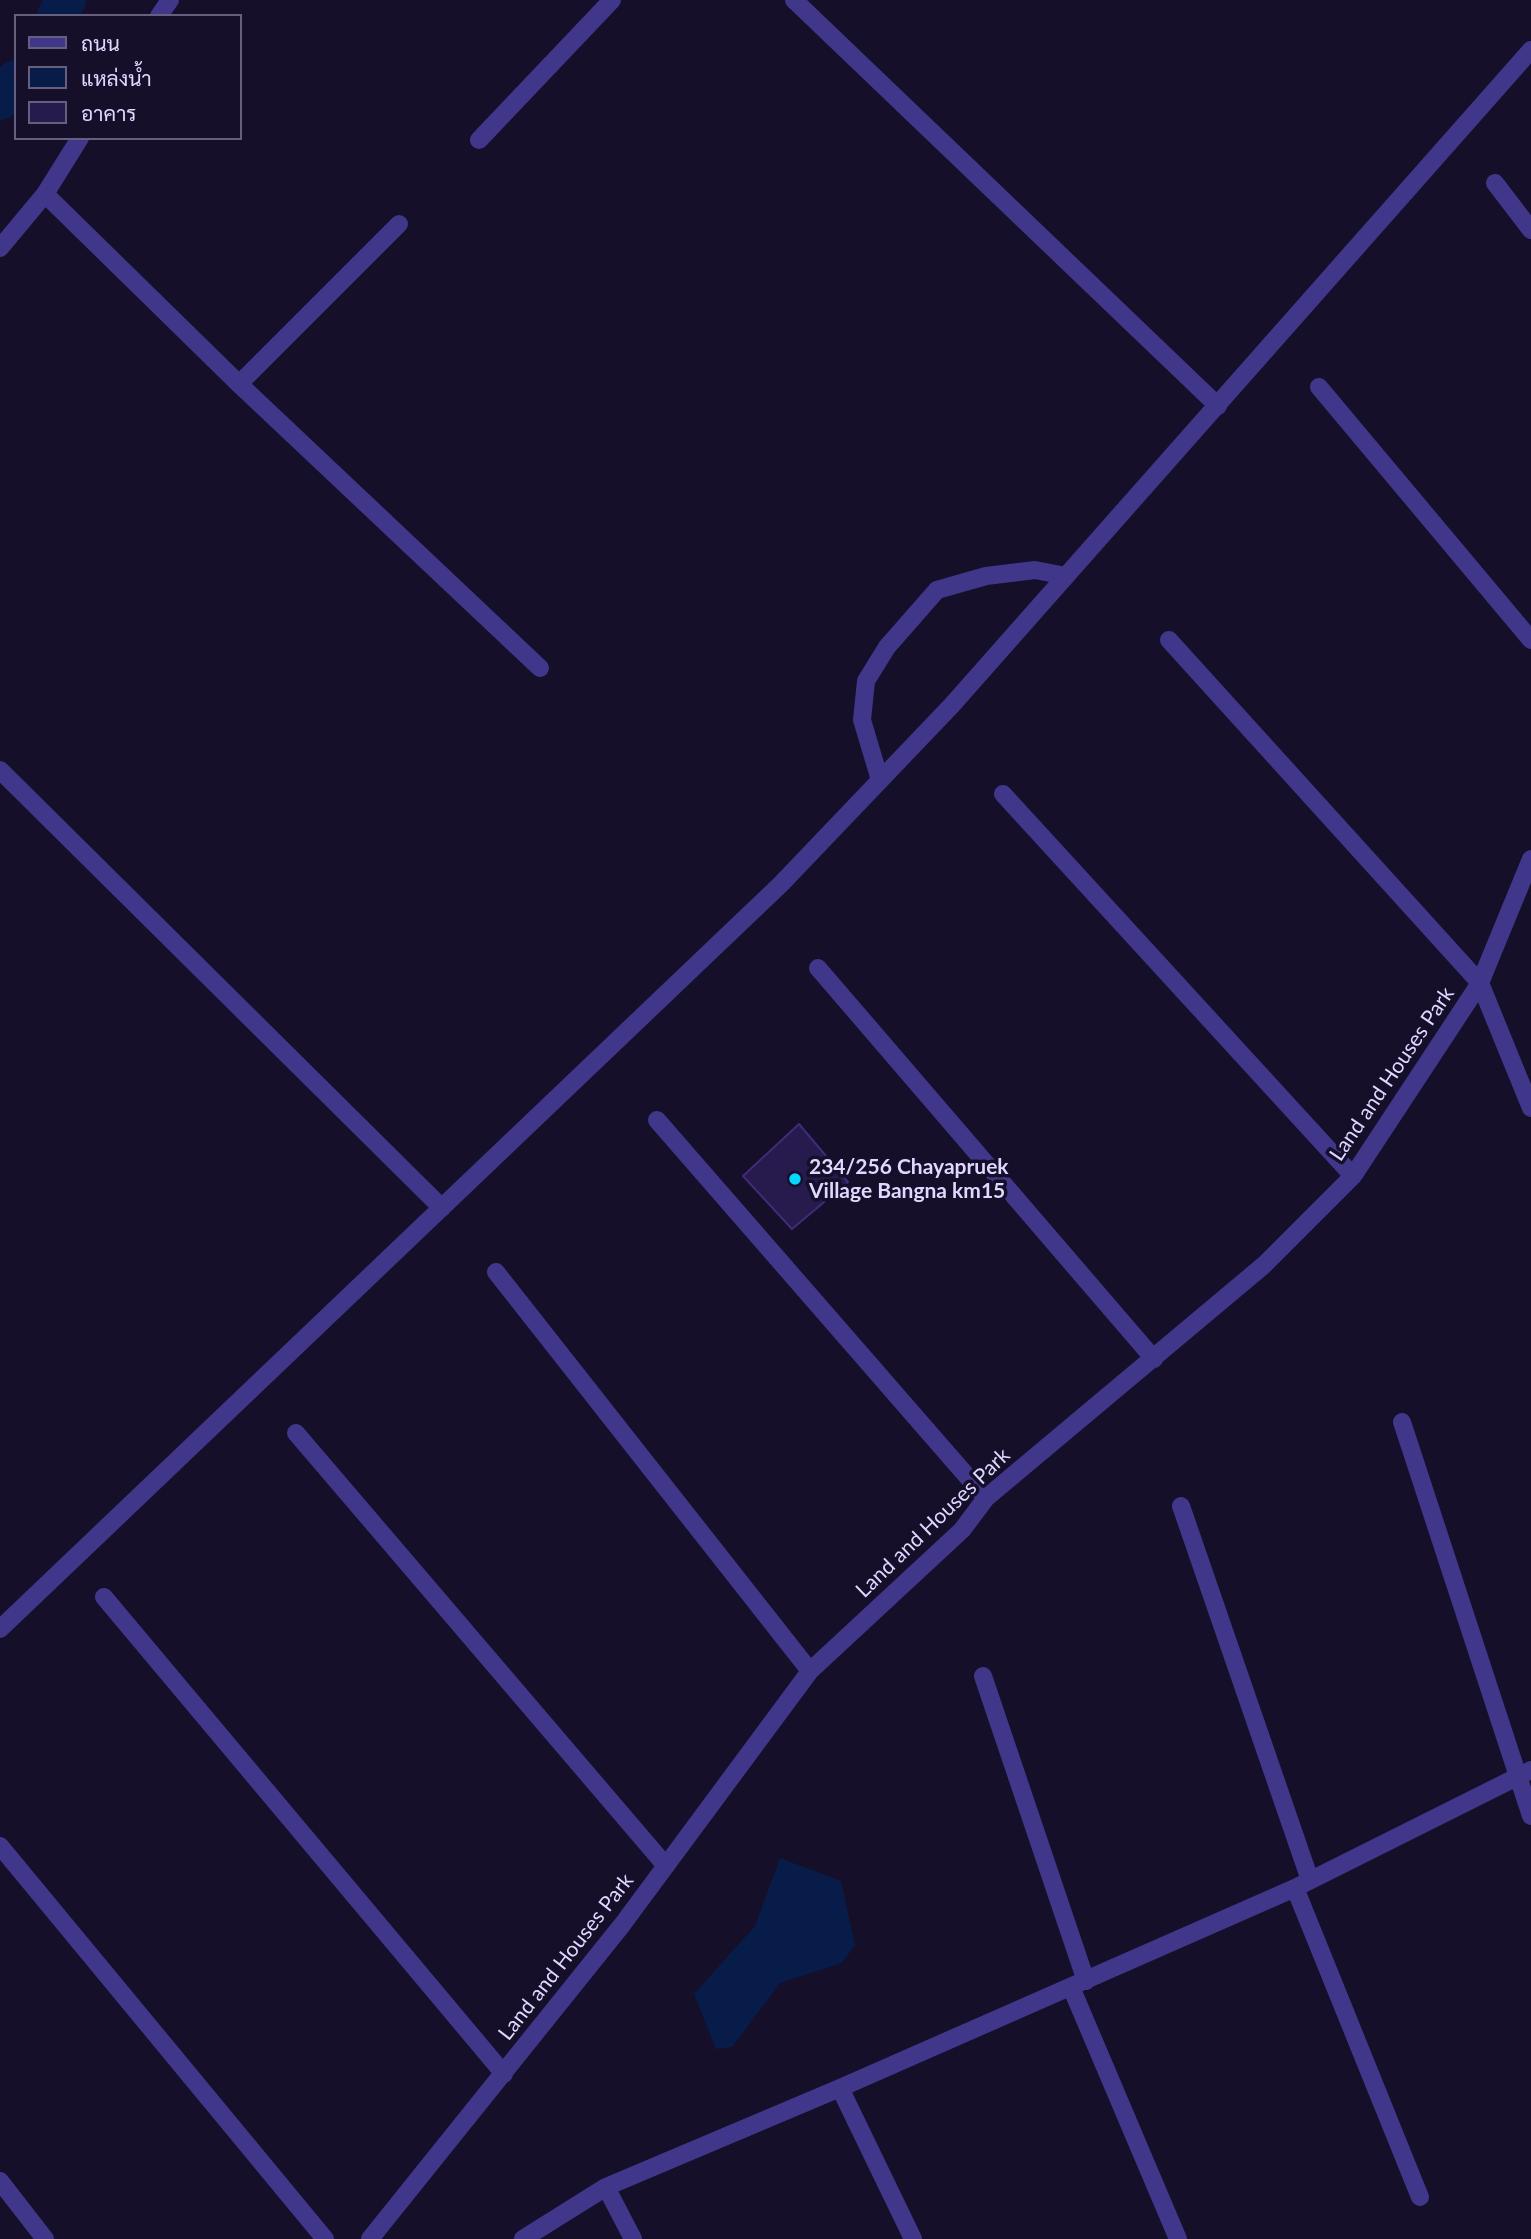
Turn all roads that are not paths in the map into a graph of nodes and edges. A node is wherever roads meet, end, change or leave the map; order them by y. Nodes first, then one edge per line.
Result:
1 (612, 0) edge
2 (794, 0) edge
3 (1531, 50) edge
4 (79, 140) edge
5 (479, 140) dead end
6 (1495, 183) dead end
7 (45, 194) junction
8 (399, 224) dead end
9 (1531, 230) edge
10 (0, 248) edge
11 (239, 384) junction
12 (1319, 387) dead end
13 (1218, 406) junction
14 (1066, 576) junction
15 (1169, 640) dead end
16 (1531, 640) edge
17 (540, 668) dead end
18 (0, 770) edge
19 (880, 780) junction
20 (1003, 794) dead end
21 (1531, 859) edge
22 (818, 968) dead end
23 (1480, 983) junction
24 (1531, 1108) edge
25 (657, 1120) dead end
26 (1353, 1176) junction
27 (442, 1208) junction
28 (496, 1272) dead end
29 (1154, 1359) junction
30 (1402, 1422) dead end
31 (296, 1433) dead end
32 (986, 1498) junction
33 (1181, 1506) dead end
34 (103, 1597) dead end
35 (0, 1629) edge
36 (810, 1671) junction
37 (983, 1676) dead end
38 (1524, 1774) edge
39 (1531, 1816) edge
40 (0, 1846) edge
41 (666, 1866) junction
42 (1303, 1884) junction
43 (1078, 1984) junction
44 (504, 2074) junction
45 (839, 2088) junction
46 (0, 2181) edge
47 (606, 2187) junction
48 (1420, 2197) dead end
49 (45, 2239) edge
50 (325, 2239) edge
51 (370, 2239) edge
52 (523, 2239) edge
53 (633, 2239) edge
54 (913, 2239) edge
55 (1178, 2239) edge

1 - 5 street
2 - 13 street
3 - 13 street
4 - 7 street
6 - 9 street
7 - 10 street
7 - 11 street
8 - 11 street
11 - 17 street
12 - 16 street
13 - 14 street
14 - 19 street
14 - 19 street
15 - 23 street
18 - 27 street
19 - 27 street
20 - 26 street
21 - 23 street, Land and Houses Park
22 - 29 street
23 - 24 street
23 - 26 street, Land and Houses Park
25 - 32 street
26 - 29 street, Land and Houses Park
27 - 35 street
28 - 36 street
29 - 32 street, Land and Houses Park
30 - 38 street
31 - 41 street
32 - 36 street, Land and Houses Park
33 - 42 street
34 - 44 street
36 - 41 street, Land and Houses Park
37 - 43 street
38 - 39 street
38 - 42 street
40 - 50 street
41 - 44 street, Land and Houses Park
42 - 43 street
42 - 48 street
43 - 45 street
43 - 55 street
44 - 51 street, Land and Houses Park
45 - 47 street
45 - 54 street
46 - 49 street
47 - 52 street
47 - 53 street

